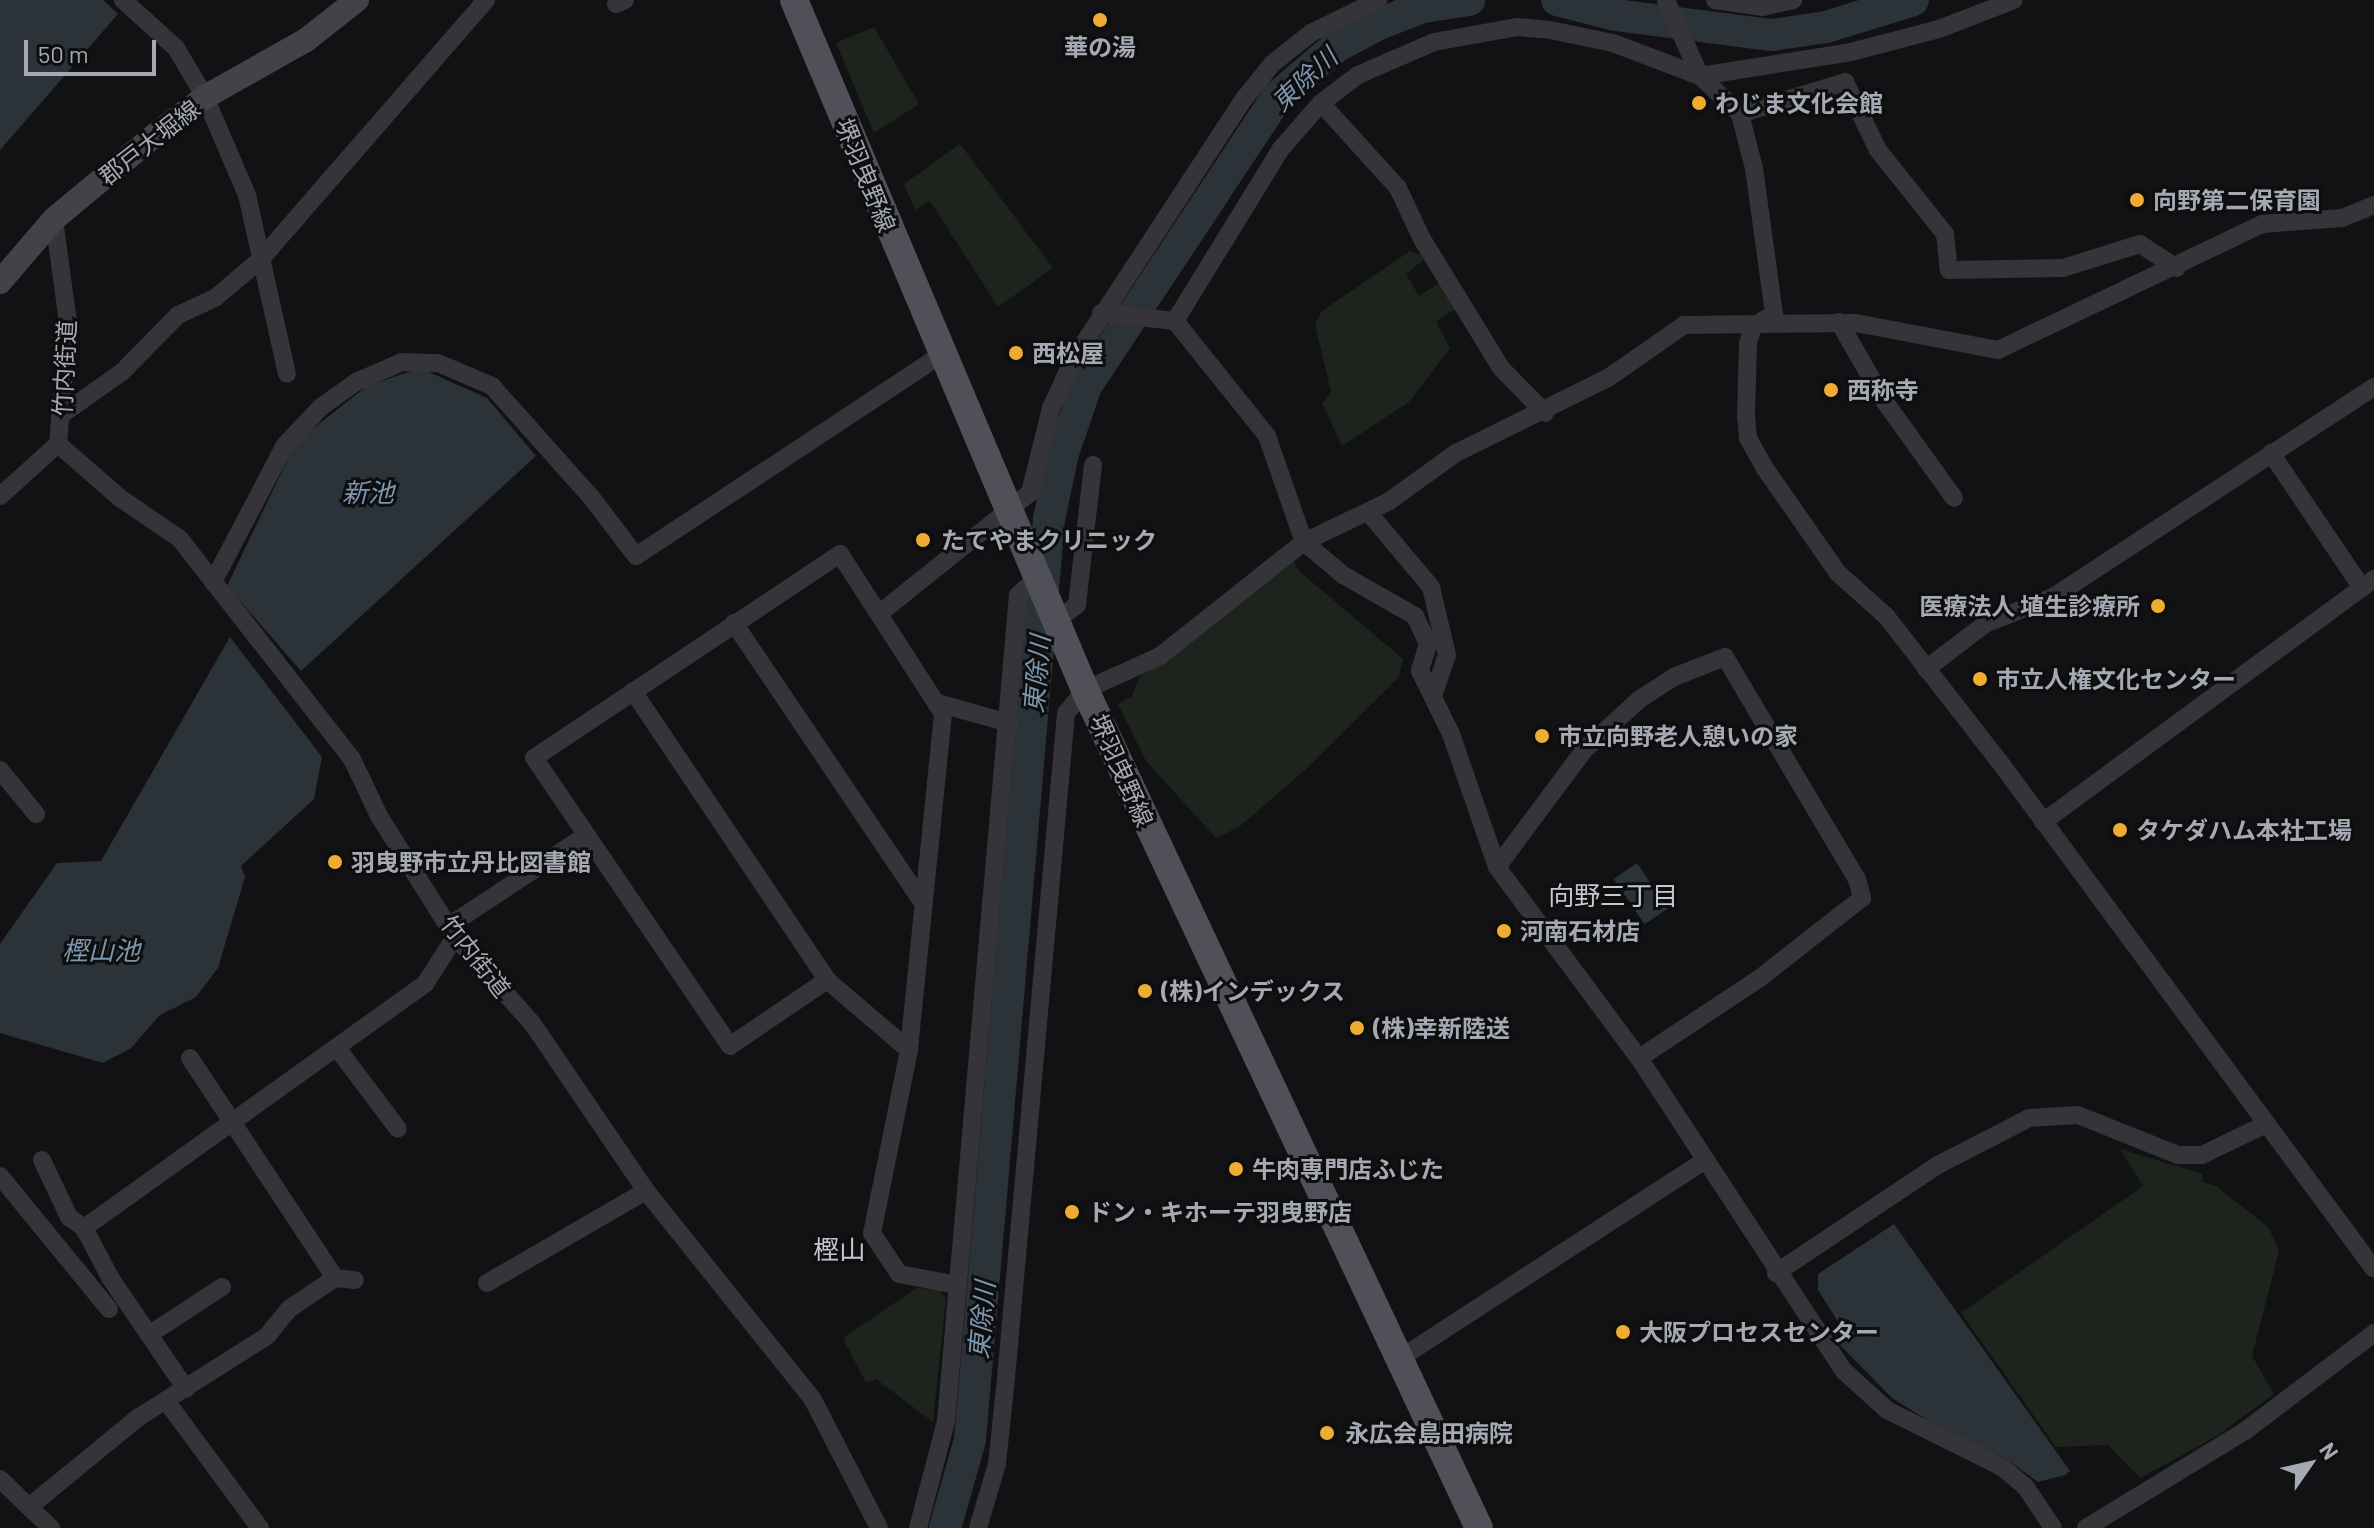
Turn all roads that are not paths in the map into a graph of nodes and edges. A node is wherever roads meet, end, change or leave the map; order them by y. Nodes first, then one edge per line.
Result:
1 (123, 0) edge
2 (357, 0) edge
3 (486, 0) edge
4 (794, 0) edge
5 (1378, 0) edge
6 (1666, 0) edge
7 (1715, 0) edge
8 (1793, 0) edge
9 (2014, 0) edge
10 (1700, 76) junction
11 (205, 97) junction
12 (1321, 103) junction
13 (1740, 114) junction
14 (2374, 205) edge
15 (54, 219) junction
16 (261, 259) junction
17 (2177, 268) junction
18 (0, 282) edge
19 (1101, 313) junction
20 (1175, 321) junction
21 (1839, 322) junction
22 (1753, 326) junction
23 (941, 355) junction
24 (287, 374) dead end
25 (2374, 387) edge
26 (64, 413) junction
27 (1545, 413) junction
28 (58, 444) junction
29 (2271, 453) junction
30 (1093, 465) dead end
31 (0, 496) edge
32 (1954, 498) dead end
33 (1007, 512) junction
34 (1368, 512) junction
35 (1304, 542) junction
36 (1028, 576) junction
37 (213, 582) junction
38 (2370, 585) edge
39 (880, 613) junction
40 (1062, 618) junction
41 (734, 623) junction
42 (1926, 669) junction
43 (1085, 690) junction
44 (633, 691) junction
45 (1433, 696) junction
46 (941, 704) junction
47 (1009, 723) junction
48 (0, 770) edge
49 (36, 814) dead end
50 (2043, 822) junction
51 (585, 836) junction
52 (1497, 867) junction
53 (922, 902) junction
54 (453, 931) junction
55 (827, 980) junction
56 (337, 1048) junction
57 (909, 1050) junction
58 (190, 1058) dead end
59 (1639, 1058) junction
60 (235, 1122) junction
61 (2266, 1124) junction
62 (398, 1129) dead end
63 (42, 1160) dead end
64 (1705, 1160) junction
65 (0, 1176) edge
66 (646, 1191) junction
67 (84, 1228) junction
68 (2374, 1269) edge
69 (1776, 1273) junction
70 (335, 1278) junction
71 (355, 1280) dead end
72 (487, 1283) dead end
73 (958, 1285) junction
74 (222, 1287) dead end
75 (109, 1309) dead end
76 (2374, 1333) edge
77 (150, 1334) junction
78 (1399, 1359) junction
79 (186, 1389) junction
80 (167, 1402) junction
81 (0, 1479) edge
82 (29, 1507) junction
83 (51, 1528) edge
84 (260, 1528) edge
85 (879, 1528) edge
86 (918, 1528) edge
87 (978, 1528) edge
88 (1479, 1528) edge
89 (2053, 1528) edge
90 (2086, 1528) edge

1 - 11 street
2 - 11 main road, 郡戸大堀線
3 - 16 street
4 - 23 main road, 堺羽曳野線
5 - 19 street
6 - 10 street
7 - 8 street
9 - 10 street
10 - 12 street
10 - 13 street
11 - 15 main road, 郡戸大堀線
11 - 16 street
12 - 20 street
12 - 27 street
13 - 17 street
13 - 22 street
14 - 17 street
15 - 18 main road, 郡戸大堀線
15 - 26 street, 竹内街道
16 - 24 street
16 - 26 street
17 - 21 street
19 - 20 street
19 - 33 street
20 - 35 street
21 - 22 street
21 - 32 street
22 - 27 street
22 - 42 street
23 - 33 main road, 堺羽曳野線
23 - 37 street
25 - 29 street
26 - 28 street, 竹内街道
27 - 34 street
28 - 31 street
28 - 37 street, 竹内街道
29 - 38 street
29 - 42 street
30 - 40 street
33 - 36 main road, 堺羽曳野線
33 - 39 street
34 - 35 street
34 - 45 street
35 - 43 street
35 - 45 street
36 - 40 main road, 堺羽曳野線
36 - 47 street
37 - 54 street, 竹内街道
38 - 50 street
39 - 41 street
39 - 46 street
40 - 43 main road, 堺羽曳野線
41 - 44 street
41 - 53 street
42 - 50 street
43 - 78 main road, 堺羽曳野線
43 - 87 street
44 - 51 street
44 - 55 street
45 - 52 street
46 - 47 street
46 - 53 street
47 - 73 street
48 - 49 street
50 - 61 street
51 - 54 street
51 - 55 street
52 - 59 street
52 - 59 street
53 - 57 street
54 - 56 street
54 - 66 street, 竹内街道
55 - 57 street
56 - 60 street
56 - 62 street
57 - 73 street
58 - 60 street
59 - 64 street
60 - 67 street
60 - 70 street
61 - 68 street
61 - 69 street
63 - 67 street
64 - 69 street
64 - 78 street
65 - 75 street
66 - 72 street
66 - 85 street, 竹内街道
67 - 77 street
69 - 89 street
70 - 71 street
70 - 79 street
73 - 86 street
74 - 77 street
76 - 90 street
77 - 79 street
78 - 88 main road, 堺羽曳野線
79 - 80 street
80 - 82 street
80 - 84 street
81 - 82 street
82 - 83 street

